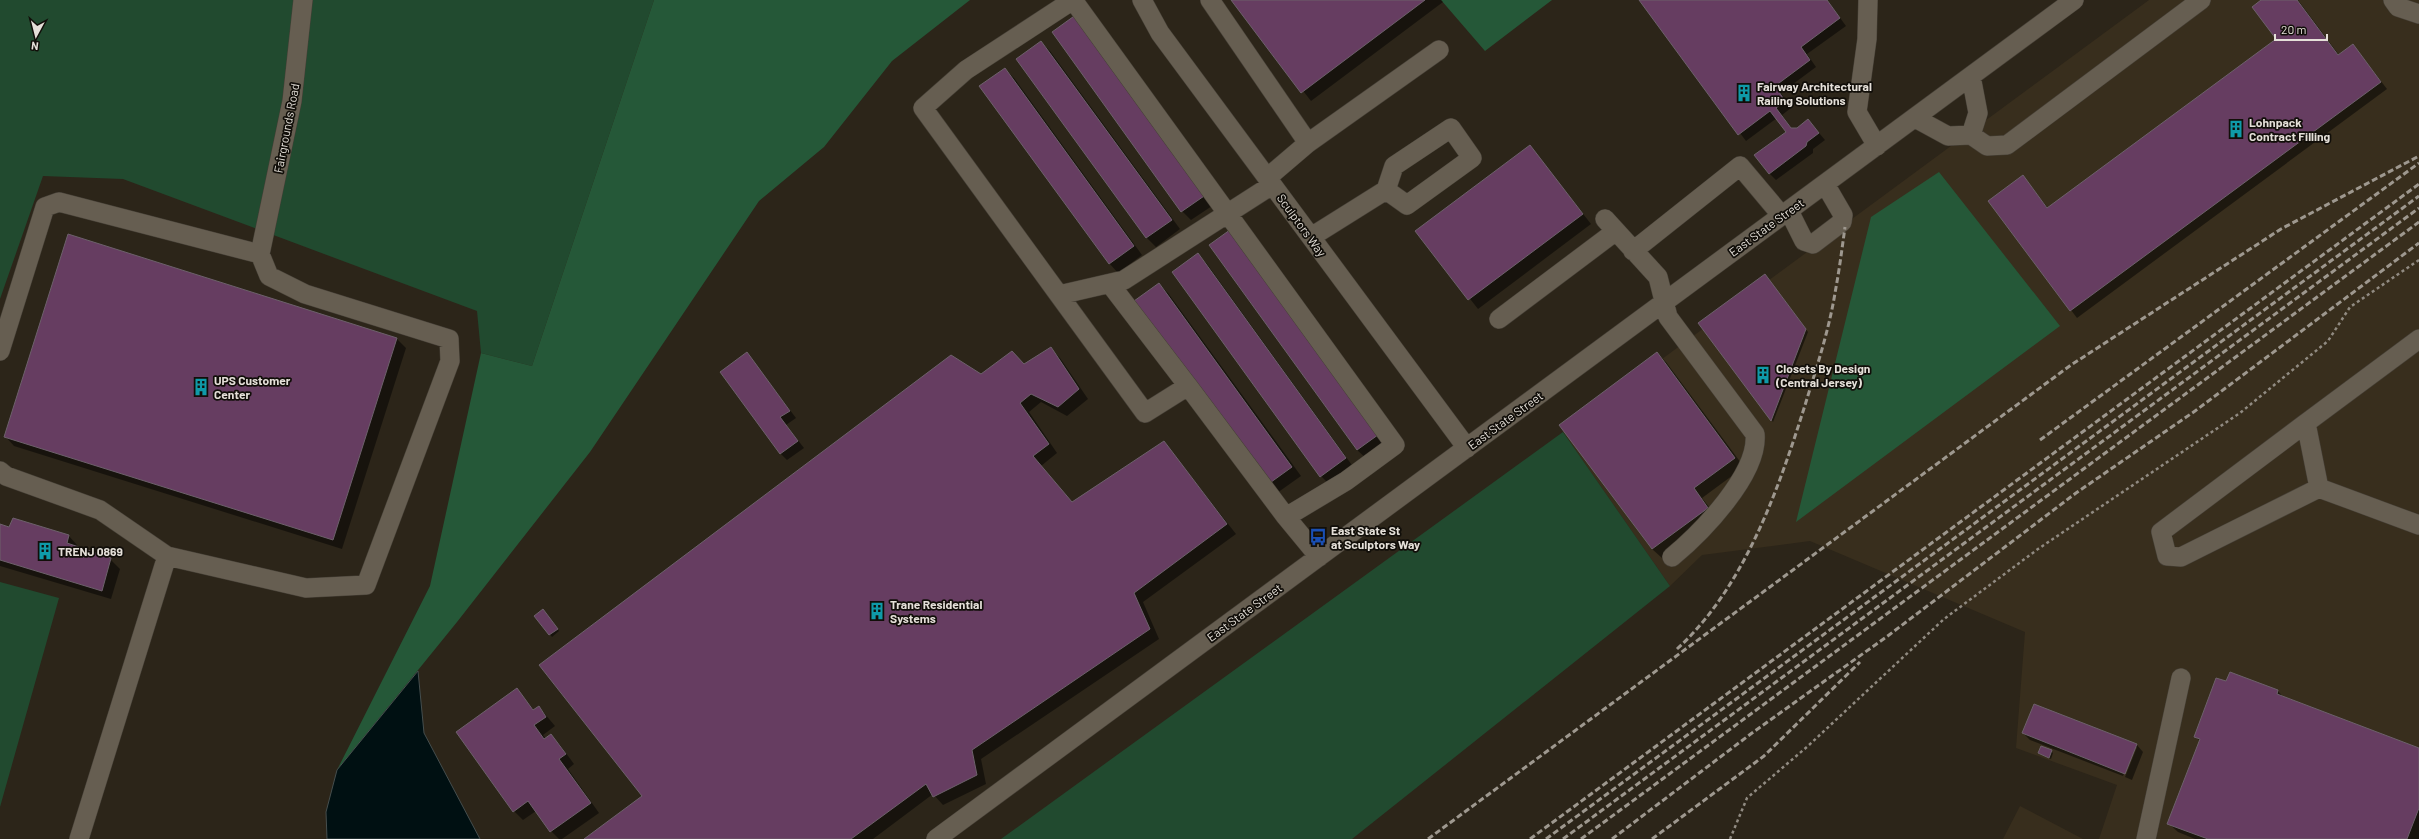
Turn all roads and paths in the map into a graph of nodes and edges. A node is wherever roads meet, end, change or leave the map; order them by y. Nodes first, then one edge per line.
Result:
1 (303, 0) edge
2 (1073, 0) edge
3 (1142, 0) edge
4 (1210, 0) edge
5 (1868, 0) edge
6 (2074, 0) edge
7 (2201, 0) edge
8 (2392, 0) edge
9 (2419, 14) edge
10 (1439, 50) dead end
11 (1971, 76) junction
12 (1915, 118) junction
13 (1971, 135) junction
14 (1308, 143) junction
15 (1876, 146) junction
16 (1270, 181) junction
17 (1825, 184) junction
18 (1386, 190) dead end
19 (1229, 212) junction
20 (1785, 213) junction
21 (1311, 237) junction
22 (1633, 251) junction
23 (260, 254) junction
24 (2419, 260) edge
25 (1110, 284) junction
26 (1060, 295) junction
27 (1664, 303) junction
28 (1499, 318) dead end
29 (2419, 339) edge
30 (0, 351) edge
31 (1188, 386) junction
32 (2306, 423) junction
33 (1466, 448) junction
34 (0, 471) edge
35 (2319, 488) junction
36 (1286, 517) junction
37 (2419, 525) edge
38 (167, 556) junction
39 (1319, 557) junction
40 (1672, 557) dead end
41 (2181, 678) dead end
42 (79, 839) edge
43 (936, 839) edge
44 (1730, 839) edge
45 (2146, 839) edge

1 - 23 street, Fairgrounds Road
2 - 19 street
2 - 26 street
3 - 16 street, Sculptors Way
4 - 14 street
5 - 15 street
6 - 11 street, East State Street
7 - 13 street
8 - 9 street
10 - 14 street
11 - 12 street, East State Street
11 - 13 street
12 - 13 street
12 - 15 street, East State Street
14 - 16 street
15 - 17 street, East State Street
16 - 19 street
16 - 21 street, Sculptors Way
17 - 20 street, East State Street
17 - 20 street
18 - 21 street
19 - 25 street
19 - 36 street
20 - 22 street
20 - 27 street, East State Street
21 - 33 street, Sculptors Way
22 - 27 street
22 - 28 street
23 - 30 street
23 - 38 street
24 - 44 path
25 - 26 street
25 - 31 street
26 - 31 street
27 - 33 street, East State Street
27 - 40 street
29 - 32 street
31 - 36 street
32 - 35 street
32 - 35 street
33 - 39 street, East State Street
34 - 38 street
35 - 37 street
36 - 39 street
38 - 42 street
39 - 43 street, East State Street
41 - 45 street

